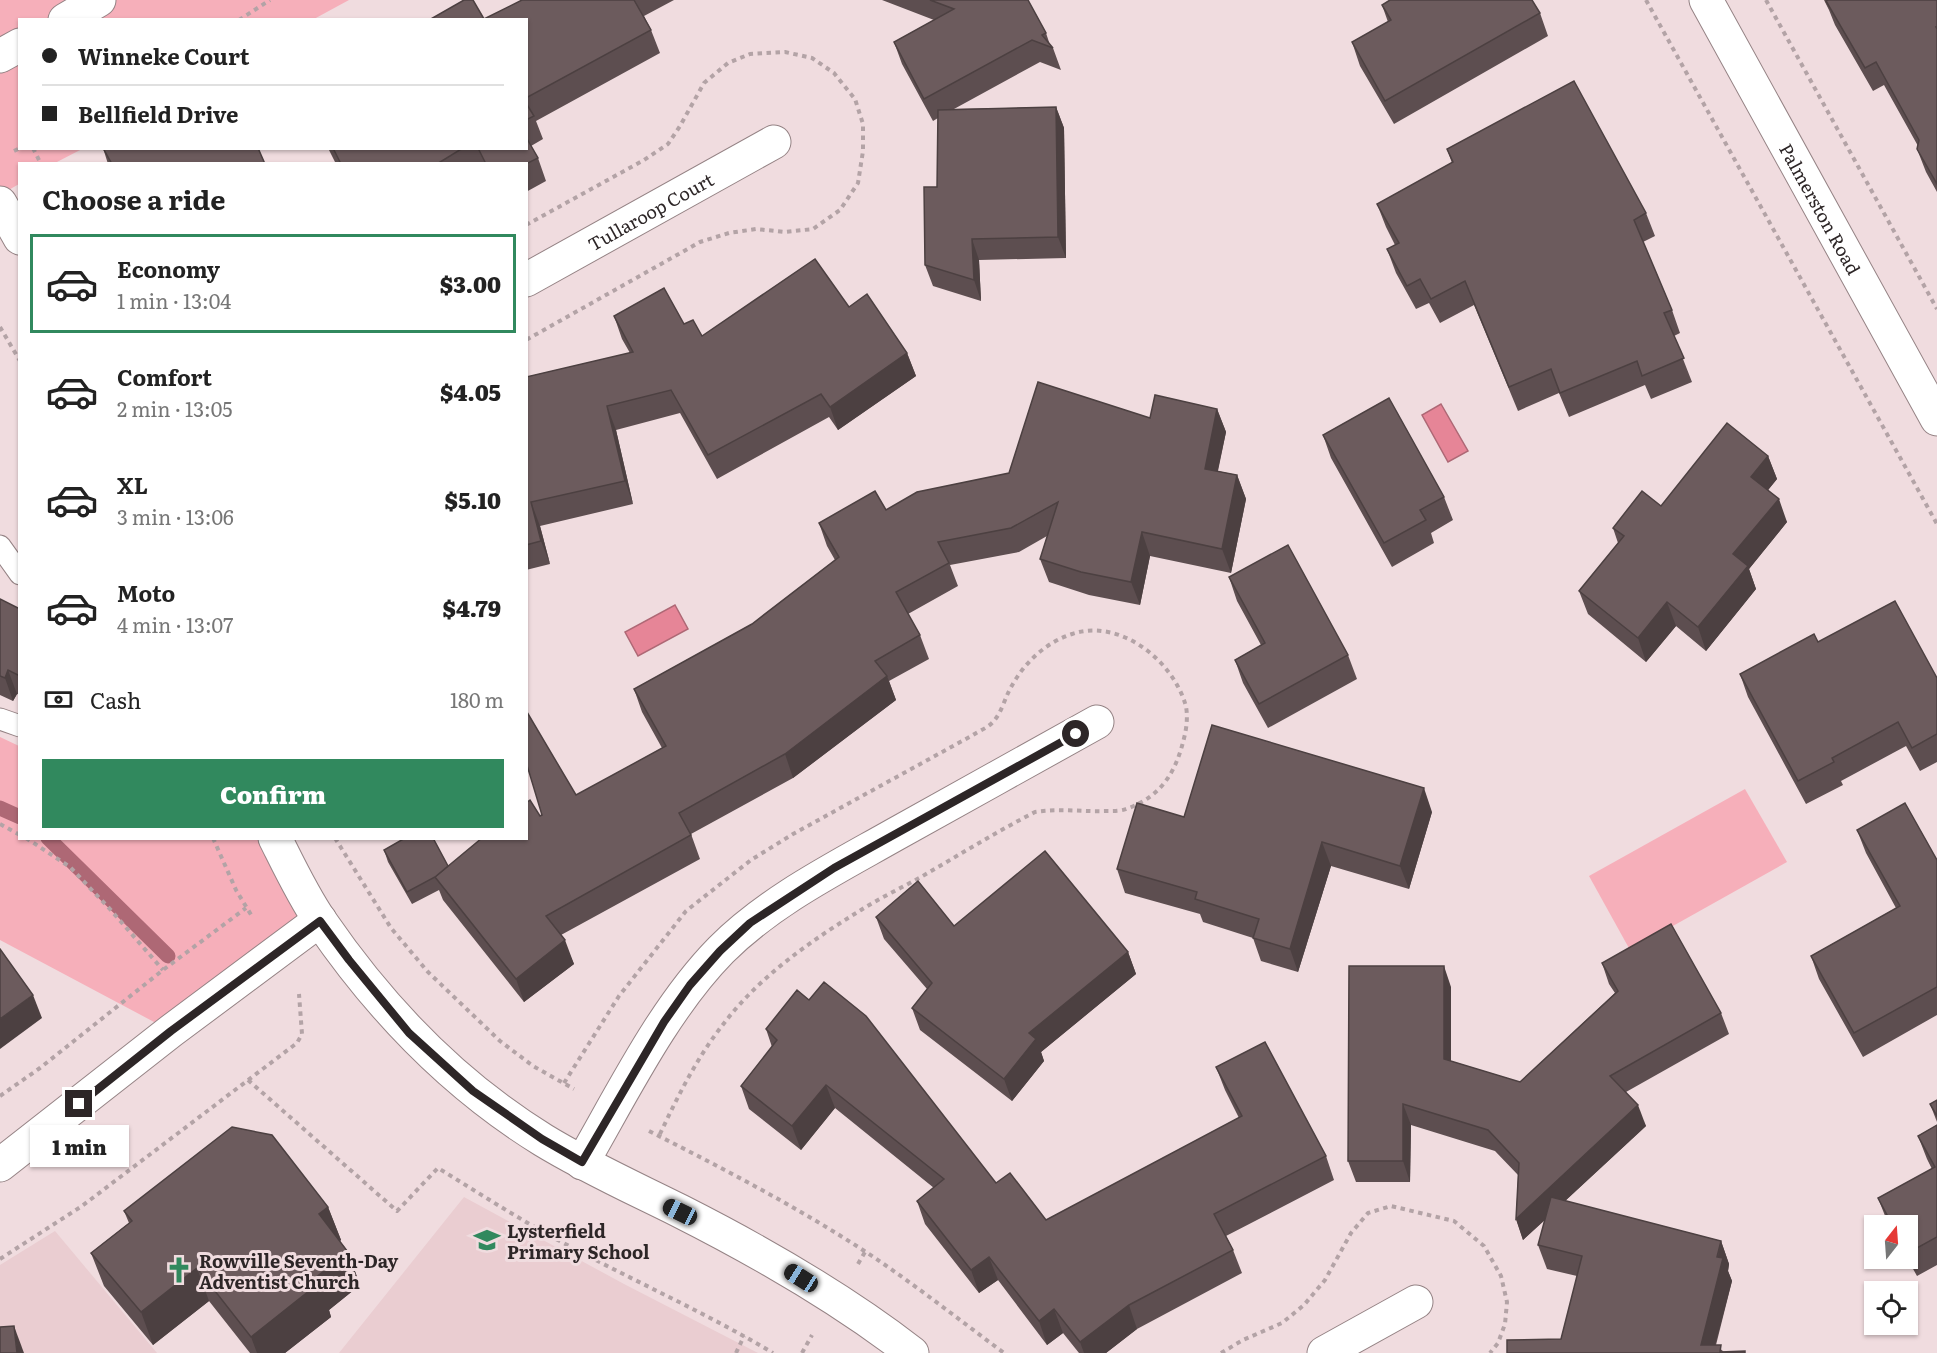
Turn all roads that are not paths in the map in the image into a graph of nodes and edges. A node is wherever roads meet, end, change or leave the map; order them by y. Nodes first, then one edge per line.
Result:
1 (99, 0) edge
2 (1706, 0) edge
3 (68, 18) edge
4 (18, 46) edge
5 (0, 56) edge
6 (774, 142) dead end
7 (0, 203) edge
8 (18, 234) edge
9 (528, 279) edge
10 (1937, 419) edge
11 (6, 550) edge
12 (18, 571) edge
13 (0, 718) edge
14 (1096, 722) dead end
15 (18, 725) edge
16 (276, 840) edge
17 (320, 921) junction
18 (582, 1162) junction
19 (0, 1165) edge
20 (1416, 1302) dead end
21 (912, 1353) edge
22 (1324, 1353) edge

1 - 3 street
2 - 10 street, Palmerston Road
4 - 5 street
6 - 9 street, Tullaroop Court
7 - 8 street
11 - 12 lane
13 - 15 lane
14 - 18 street
16 - 17 street
17 - 18 street
17 - 19 street
18 - 21 street
20 - 22 street

